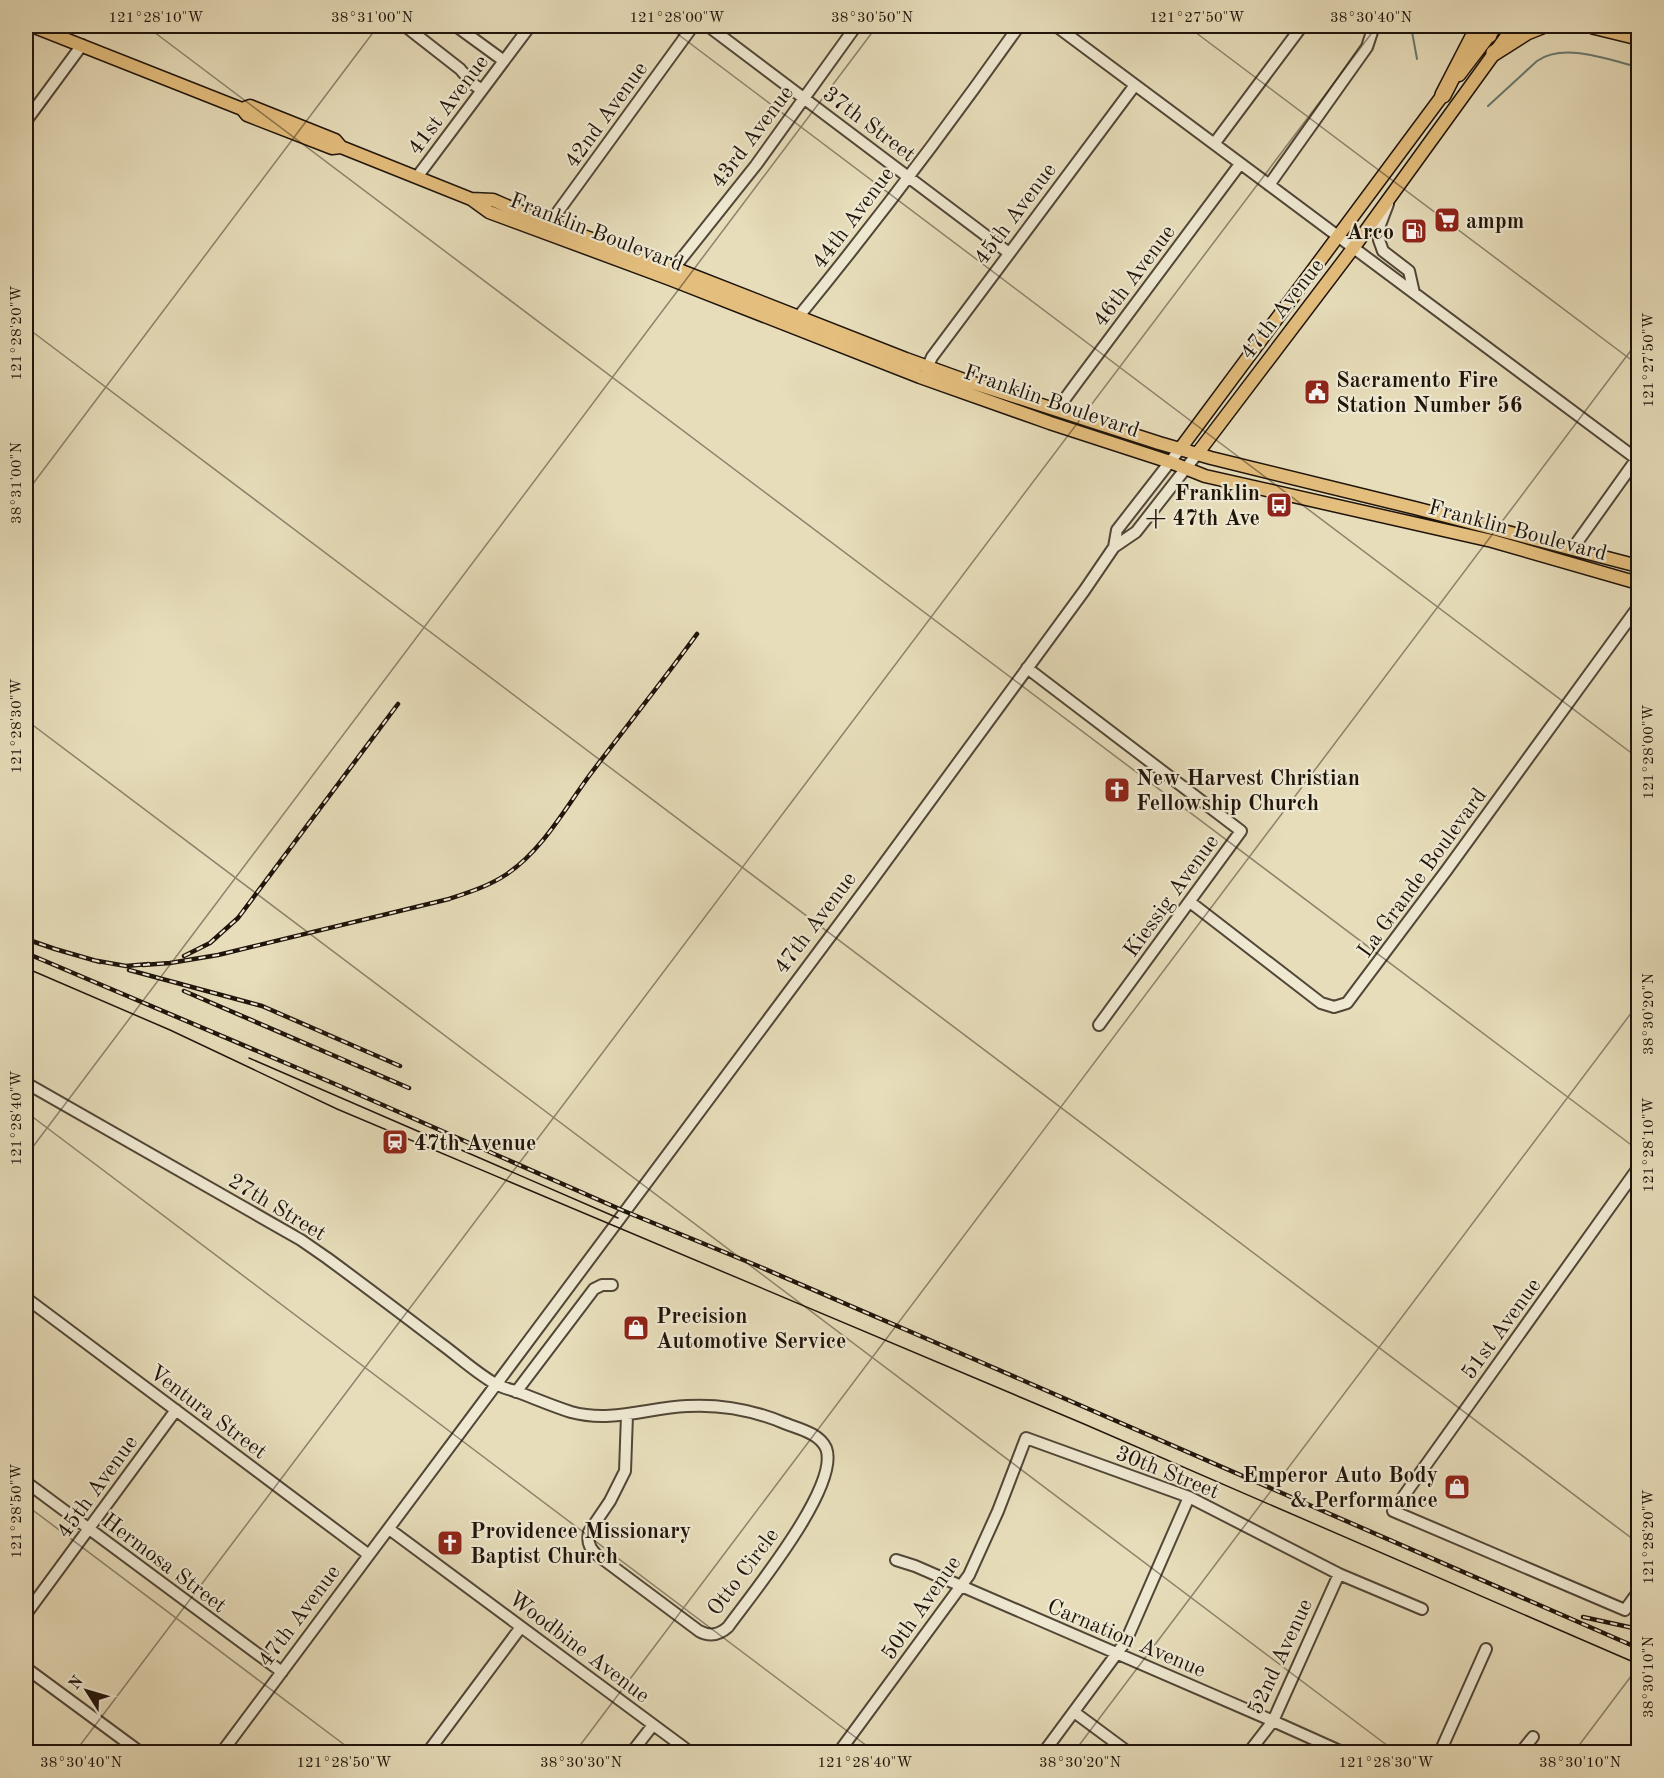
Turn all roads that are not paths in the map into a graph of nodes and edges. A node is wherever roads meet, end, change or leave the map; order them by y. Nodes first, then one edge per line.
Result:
1 (32, 26) edge
2 (405, 26) edge
3 (456, 26) edge
4 (530, 26) edge
5 (693, 26) edge
6 (708, 26) edge
7 (856, 26) edge
8 (1019, 26) edge
9 (1056, 26) edge
10 (1302, 26) edge
11 (1374, 26) edge
12 (1475, 26) edge
13 (1514, 26) edge
14 (1542, 26) edge
15 (1593, 26) edge
16 (1492, 29) edge
17 (1638, 37) edge
18 (82, 45) junction
19 (1494, 53) junction
20 (504, 61) junction
21 (1135, 85) junction
22 (482, 90) junction
23 (1443, 95) junction
24 (804, 98) junction
25 (26, 120) edge
26 (1214, 144) junction
27 (1240, 164) junction
28 (908, 176) junction
29 (417, 177) junction
30 (1269, 185) junction
31 (1393, 192) junction
32 (471, 199) junction
33 (549, 224) junction
34 (1339, 236) junction
35 (1354, 247) junction
36 (1009, 253) junction
37 (674, 268) junction
38 (1414, 292) junction
39 (799, 316) junction
40 (878, 347) junction
41 (928, 366) junction
42 (959, 390) junction
43 (1033, 402) junction
44 (1061, 411) junction
45 (1180, 449) junction
46 (1197, 454) junction
47 (1638, 458) edge
48 (1170, 462) junction
49 (1186, 468) junction
50 (1114, 547) junction
51 (1573, 548) junction
52 (1638, 566) edge
53 (1638, 583) edge
54 (1638, 607) edge
55 (1027, 668) junction
56 (1190, 902) junction
57 (1099, 1025) dead end
58 (26, 1083) edge
59 (1638, 1168) edge
60 (612, 1285) dead end
61 (26, 1298) edge
62 (496, 1385) junction
63 (516, 1392) junction
64 (176, 1410) junction
65 (627, 1415) junction
66 (1026, 1438) joint
67 (26, 1482) edge
68 (1189, 1497) junction
69 (88, 1529) junction
70 (389, 1529) junction
71 (369, 1555) junction
72 (896, 1560) dead end
73 (1339, 1574) junction
74 (962, 1586) junction
75 (1638, 1592) edge
76 (1422, 1609) dead end
77 (26, 1614) edge
78 (521, 1627) junction
79 (1486, 1648) dead end
80 (1117, 1654) junction
81 (26, 1668) edge
82 (282, 1672) junction
83 (1074, 1712) junction
84 (1273, 1721) junction
85 (652, 1725) junction
86 (1533, 1737) dead end
87 (140, 1752) edge
88 (222, 1752) edge
89 (428, 1752) edge
90 (632, 1752) edge
91 (690, 1752) edge
92 (839, 1752) edge
93 (1044, 1752) edge
94 (1128, 1752) edge
95 (1249, 1752) edge
96 (1342, 1752) edge
97 (1440, 1752) edge
98 (1521, 1752) edge

1 - 18 main road, Franklin Boulevard
2 - 22 street
3 - 20 street
4 - 20 street, 41st Avenue
5 - 33 street, 42nd Avenue
6 - 24 street, 37th Street
7 - 24 street, 43rd Avenue
8 - 28 street, 44th Avenue
9 - 21 street
10 - 26 street
11 - 30 street
12 - 23 highway
13 - 19 main road, 47th Avenue
14 - 19 highway
15 - 17 highway
16 - 23 main road, 47th Avenue
18 - 25 street
18 - 29 main road, Franklin Boulevard
19 - 31 main road, 47th Avenue
20 - 22 street, 41st Avenue
21 - 26 street
21 - 36 street, 45th Avenue
22 - 29 street, 41st Avenue
23 - 34 main road, 47th Avenue
24 - 28 street, 37th Street
24 - 37 street, 43rd Avenue
26 - 27 street
27 - 30 street
27 - 44 street, 46th Avenue
28 - 36 street, 37th Street
28 - 39 street, 44th Avenue
29 - 32 main road, Franklin Boulevard
30 - 34 street
31 - 35 main road, 47th Avenue
31 - 38 street
32 - 33 main road, Franklin Boulevard
32 - 42 main road, Franklin Boulevard
33 - 37 main road, Franklin Boulevard
34 - 35 street
34 - 45 main road, 47th Avenue
35 - 38 street
35 - 46 main road, 47th Avenue
36 - 41 street, 45th Avenue
37 - 39 main road, Franklin Boulevard
38 - 47 street
39 - 40 main road, Franklin Boulevard
40 - 41 main road, Franklin Boulevard
40 - 42 main road
41 - 43 main road, Franklin Boulevard
42 - 43 main road
42 - 48 main road, Franklin Boulevard
43 - 44 main road, Franklin Boulevard
44 - 45 main road, Franklin Boulevard
45 - 46 main road, Franklin Boulevard
45 - 48 street, 47th Avenue
46 - 49 street, 47th Avenue
46 - 51 main road, Franklin Boulevard
47 - 51 street
48 - 49 main road, Franklin Boulevard
48 - 50 street, 47th Avenue
49 - 50 street, 47th Avenue
49 - 53 main road, Franklin Boulevard
50 - 55 street, 47th Avenue
51 - 52 main road, Franklin Boulevard
54 - 56 street, La Grande Boulevard
55 - 56 street, Kiessig Avenue
55 - 62 street, 47th Avenue
56 - 57 street, Kiessig Avenue
58 - 62 street, 27th Street
59 - 75 street, 51st Avenue
60 - 63 street
61 - 64 street, Ventura Street
62 - 63 street, Otto Circle
62 - 70 street, 47th Avenue
63 - 65 street, Otto Circle
64 - 69 street, 45th Avenue
64 - 71 street, Ventura Street
65 - 65 street, Otto Circle
66 - 68 street, 30th Street
66 - 74 street, 50th Avenue
67 - 69 street, Hermosa Street
68 - 73 street, 30th Street
68 - 80 street
69 - 77 street, 45th Avenue
69 - 82 street, Hermosa Street
70 - 71 street, 47th Avenue
70 - 78 street, Woodbine Avenue
71 - 82 street, 47th Avenue
72 - 74 street, Carnation Avenue
73 - 76 street, 30th Street
73 - 84 street, 52nd Avenue
74 - 80 street, Carnation Avenue
74 - 92 street, 50th Avenue
78 - 85 street, Woodbine Avenue
78 - 89 street
79 - 97 street
80 - 83 street
80 - 84 street, Carnation Avenue
81 - 87 street
82 - 88 street, 47th Avenue
83 - 93 street
83 - 94 street
84 - 95 street, 52nd Avenue
84 - 96 street, Carnation Avenue
85 - 90 street
85 - 91 street, Woodbine Avenue
86 - 98 street

